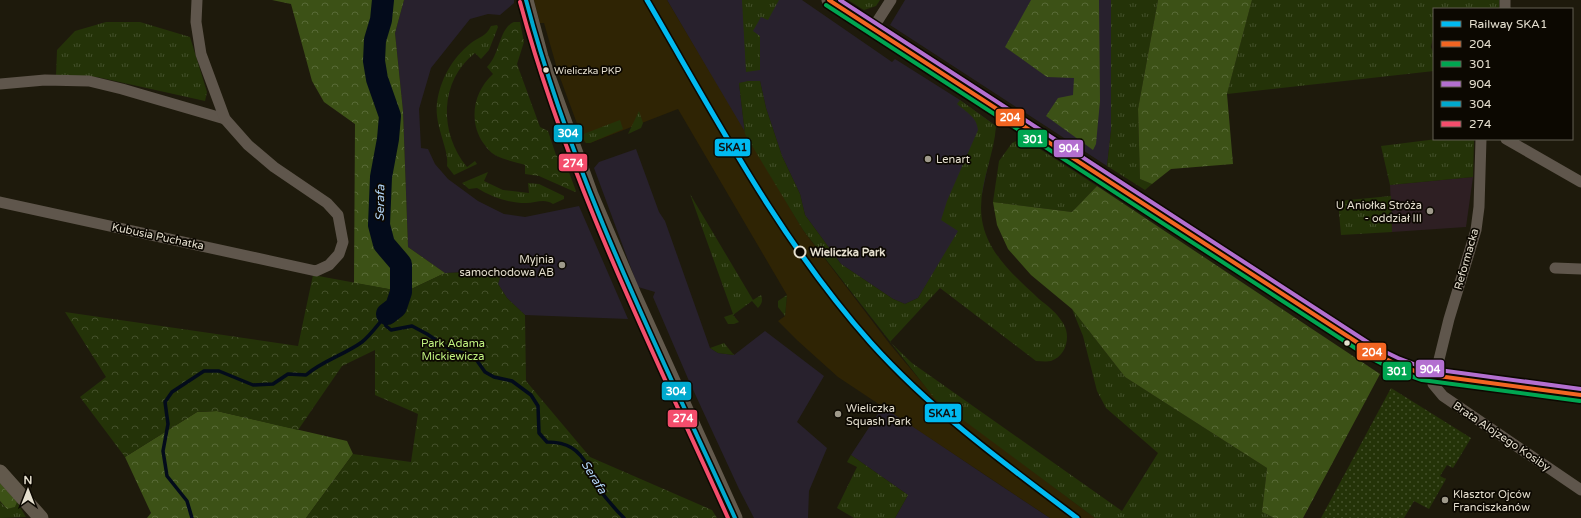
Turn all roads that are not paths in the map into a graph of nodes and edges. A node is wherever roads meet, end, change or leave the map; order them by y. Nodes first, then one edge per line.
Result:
1 (197, 0) edge
2 (526, 0) edge
3 (829, 0) edge
4 (891, 0) edge
5 (873, 28) junction
6 (0, 84) edge
7 (225, 119) junction
8 (1481, 140) edge
9 (1508, 140) edge
10 (1581, 182) edge
11 (0, 202) edge
12 (1555, 268) dead end
13 (1581, 269) edge
14 (1434, 376) junction
15 (1581, 394) edge
16 (0, 472) edge
17 (1581, 490) edge
18 (41, 518) edge
19 (735, 518) edge

1 - 7 street
2 - 19 main road
3 - 5 main road
4 - 5 street
5 - 14 main road
6 - 7 street
7 - 11 street, Kubusia Puchatka
8 - 14 street, Reformacka
9 - 10 street
12 - 13 street
14 - 15 main road
14 - 17 street, Brata Alojzego Kosiby
16 - 18 main road

